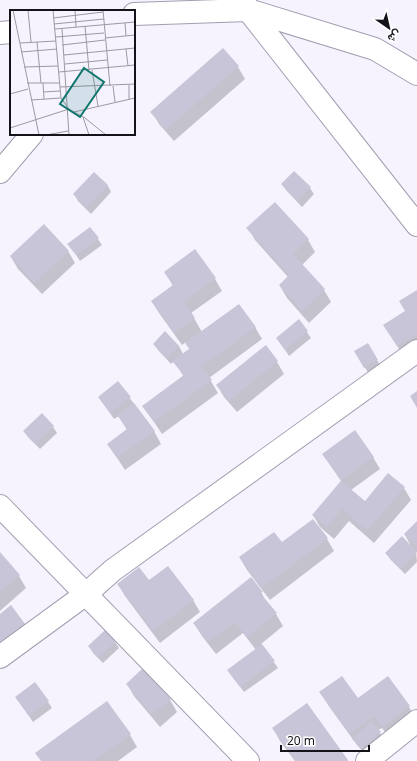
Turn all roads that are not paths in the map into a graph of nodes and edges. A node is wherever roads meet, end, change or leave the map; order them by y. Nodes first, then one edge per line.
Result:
1 (249, 3) edge
2 (135, 15) edge
3 (10, 32) edge
4 (0, 33) edge
5 (417, 74) edge
6 (31, 135) edge
7 (0, 172) edge
8 (417, 225) edge
9 (417, 351) edge
10 (0, 506) edge
11 (86, 594) junction
12 (0, 656) edge
13 (417, 721) edge
14 (248, 761) edge
15 (367, 761) edge

1 - 2 street
1 - 5 street
1 - 8 street
3 - 4 street
6 - 7 street
9 - 11 street
10 - 11 street
11 - 12 street
11 - 14 street
13 - 15 street

